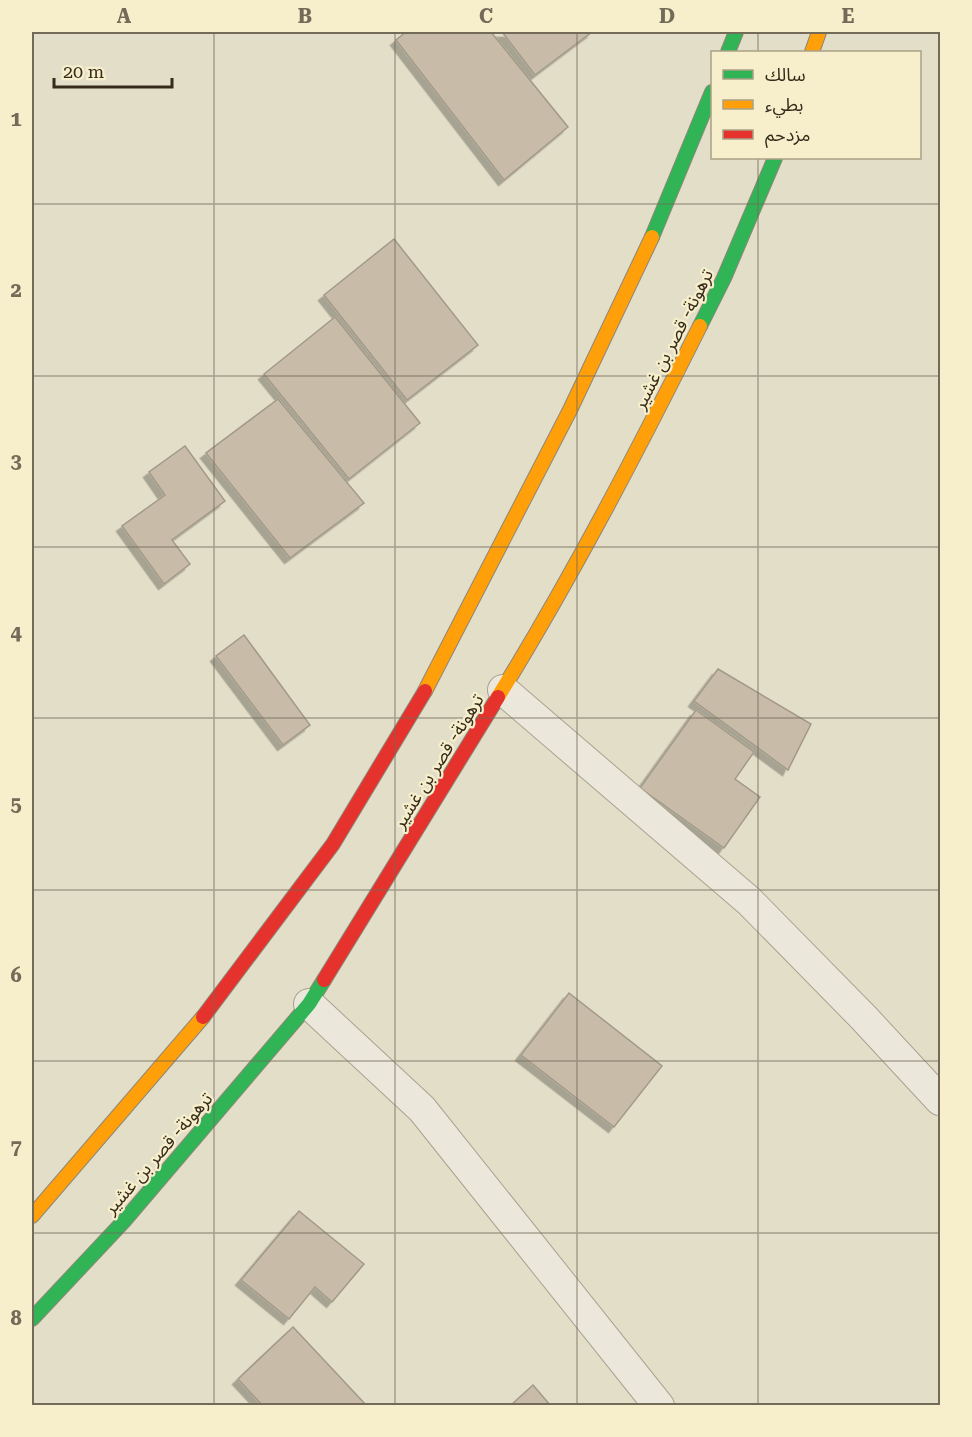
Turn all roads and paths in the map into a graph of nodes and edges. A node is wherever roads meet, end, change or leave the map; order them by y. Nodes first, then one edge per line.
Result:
1 (736, 32) edge
2 (819, 32) edge
3 (728, 51) edge
4 (812, 51) edge
5 (711, 94) edge
6 (775, 159) edge
7 (503, 690) junction
8 (309, 1004) junction
9 (940, 1100) edge
10 (32, 1216) edge
11 (32, 1318) edge
12 (659, 1406) edge

1 - 3 highway
2 - 4 highway
5 - 10 highway
6 - 7 highway, ترهونة- قصر بن غشير
7 - 8 highway, ترهونة- قصر بن غشير
7 - 9 street
8 - 11 highway, ترهونة- قصر بن غشير
8 - 12 street

